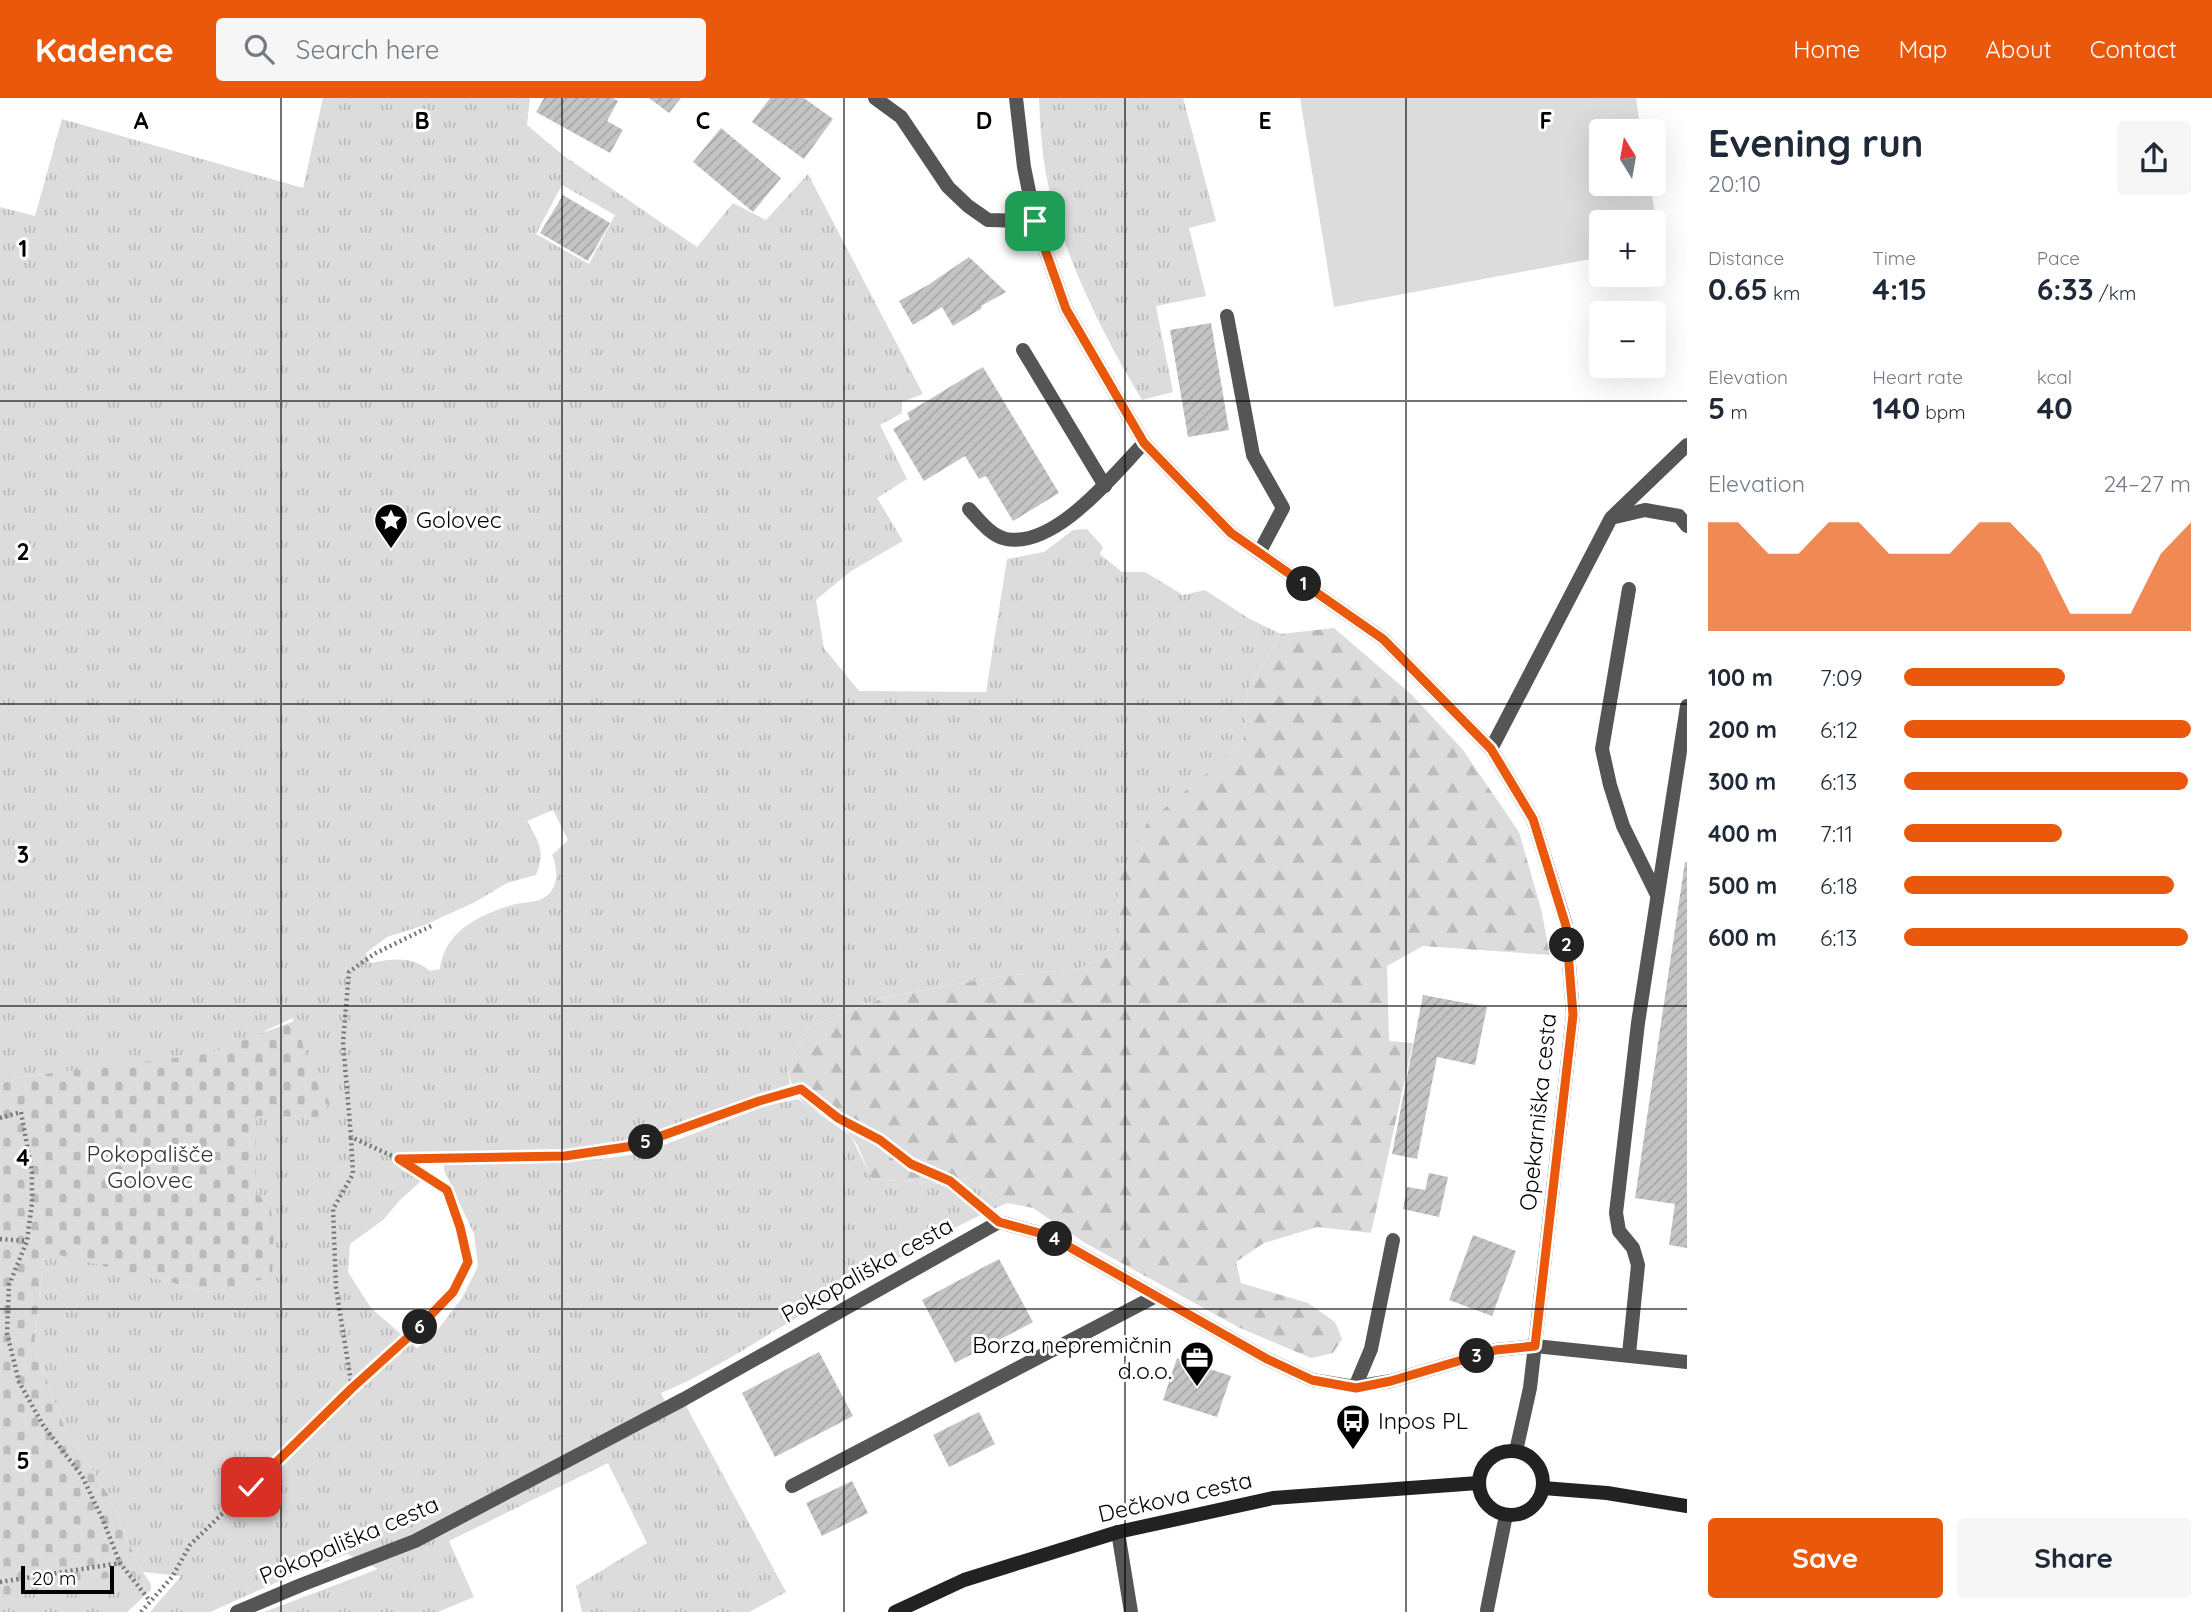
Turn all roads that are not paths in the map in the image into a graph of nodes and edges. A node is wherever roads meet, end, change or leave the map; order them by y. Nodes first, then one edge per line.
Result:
1 (875, 98) edge
2 (1016, 98) edge
3 (1035, 221) junction
4 (1227, 316) dead end
5 (1023, 350) dead end
6 (1144, 443) junction
7 (1687, 445) edge
8 (1105, 486) junction
9 (969, 509) dead end
10 (1611, 517) junction
11 (1687, 526) edge
12 (1259, 553) junction
13 (1629, 589) dead end
14 (1687, 706) edge
15 (1491, 749) junction
16 (1657, 895) junction
17 (1393, 1240) dead end
18 (1156, 1296) junction
19 (1535, 1346) junction
20 (1629, 1354) junction
21 (1687, 1362) edge
22 (1356, 1388) junction
23 (1516, 1451) junction
24 (1478, 1483) junction
25 (792, 1486) dead end
26 (1543, 1488) junction
27 (1687, 1506) edge
28 (1506, 1515) junction
29 (1118, 1532) junction
30 (1487, 1610) dead end
31 (237, 1612) edge
32 (895, 1612) edge
33 (1131, 1612) edge

1 - 3 street
2 - 3 street, Opekarniška cesta
3 - 6 street, Opekarniška cesta
4 - 12 street
5 - 8 street
6 - 8 street
6 - 12 street, Opekarniška cesta
7 - 10 street
8 - 9 street
10 - 11 street
10 - 15 street
12 - 15 street, Opekarniška cesta
13 - 16 street
14 - 16 street
15 - 19 street, Opekarniška cesta
16 - 20 street
17 - 22 street
18 - 22 street
18 - 25 street
18 - 31 street, Pokopališka cesta
19 - 20 street
19 - 22 street
19 - 23 street, Opekarniška cesta
20 - 21 street
23 - 24 street
23 - 26 street
24 - 28 street
24 - 29 street, Dečkova cesta
26 - 27 street
26 - 28 street
28 - 30 street
29 - 32 street, Dečkova cesta
29 - 33 street

